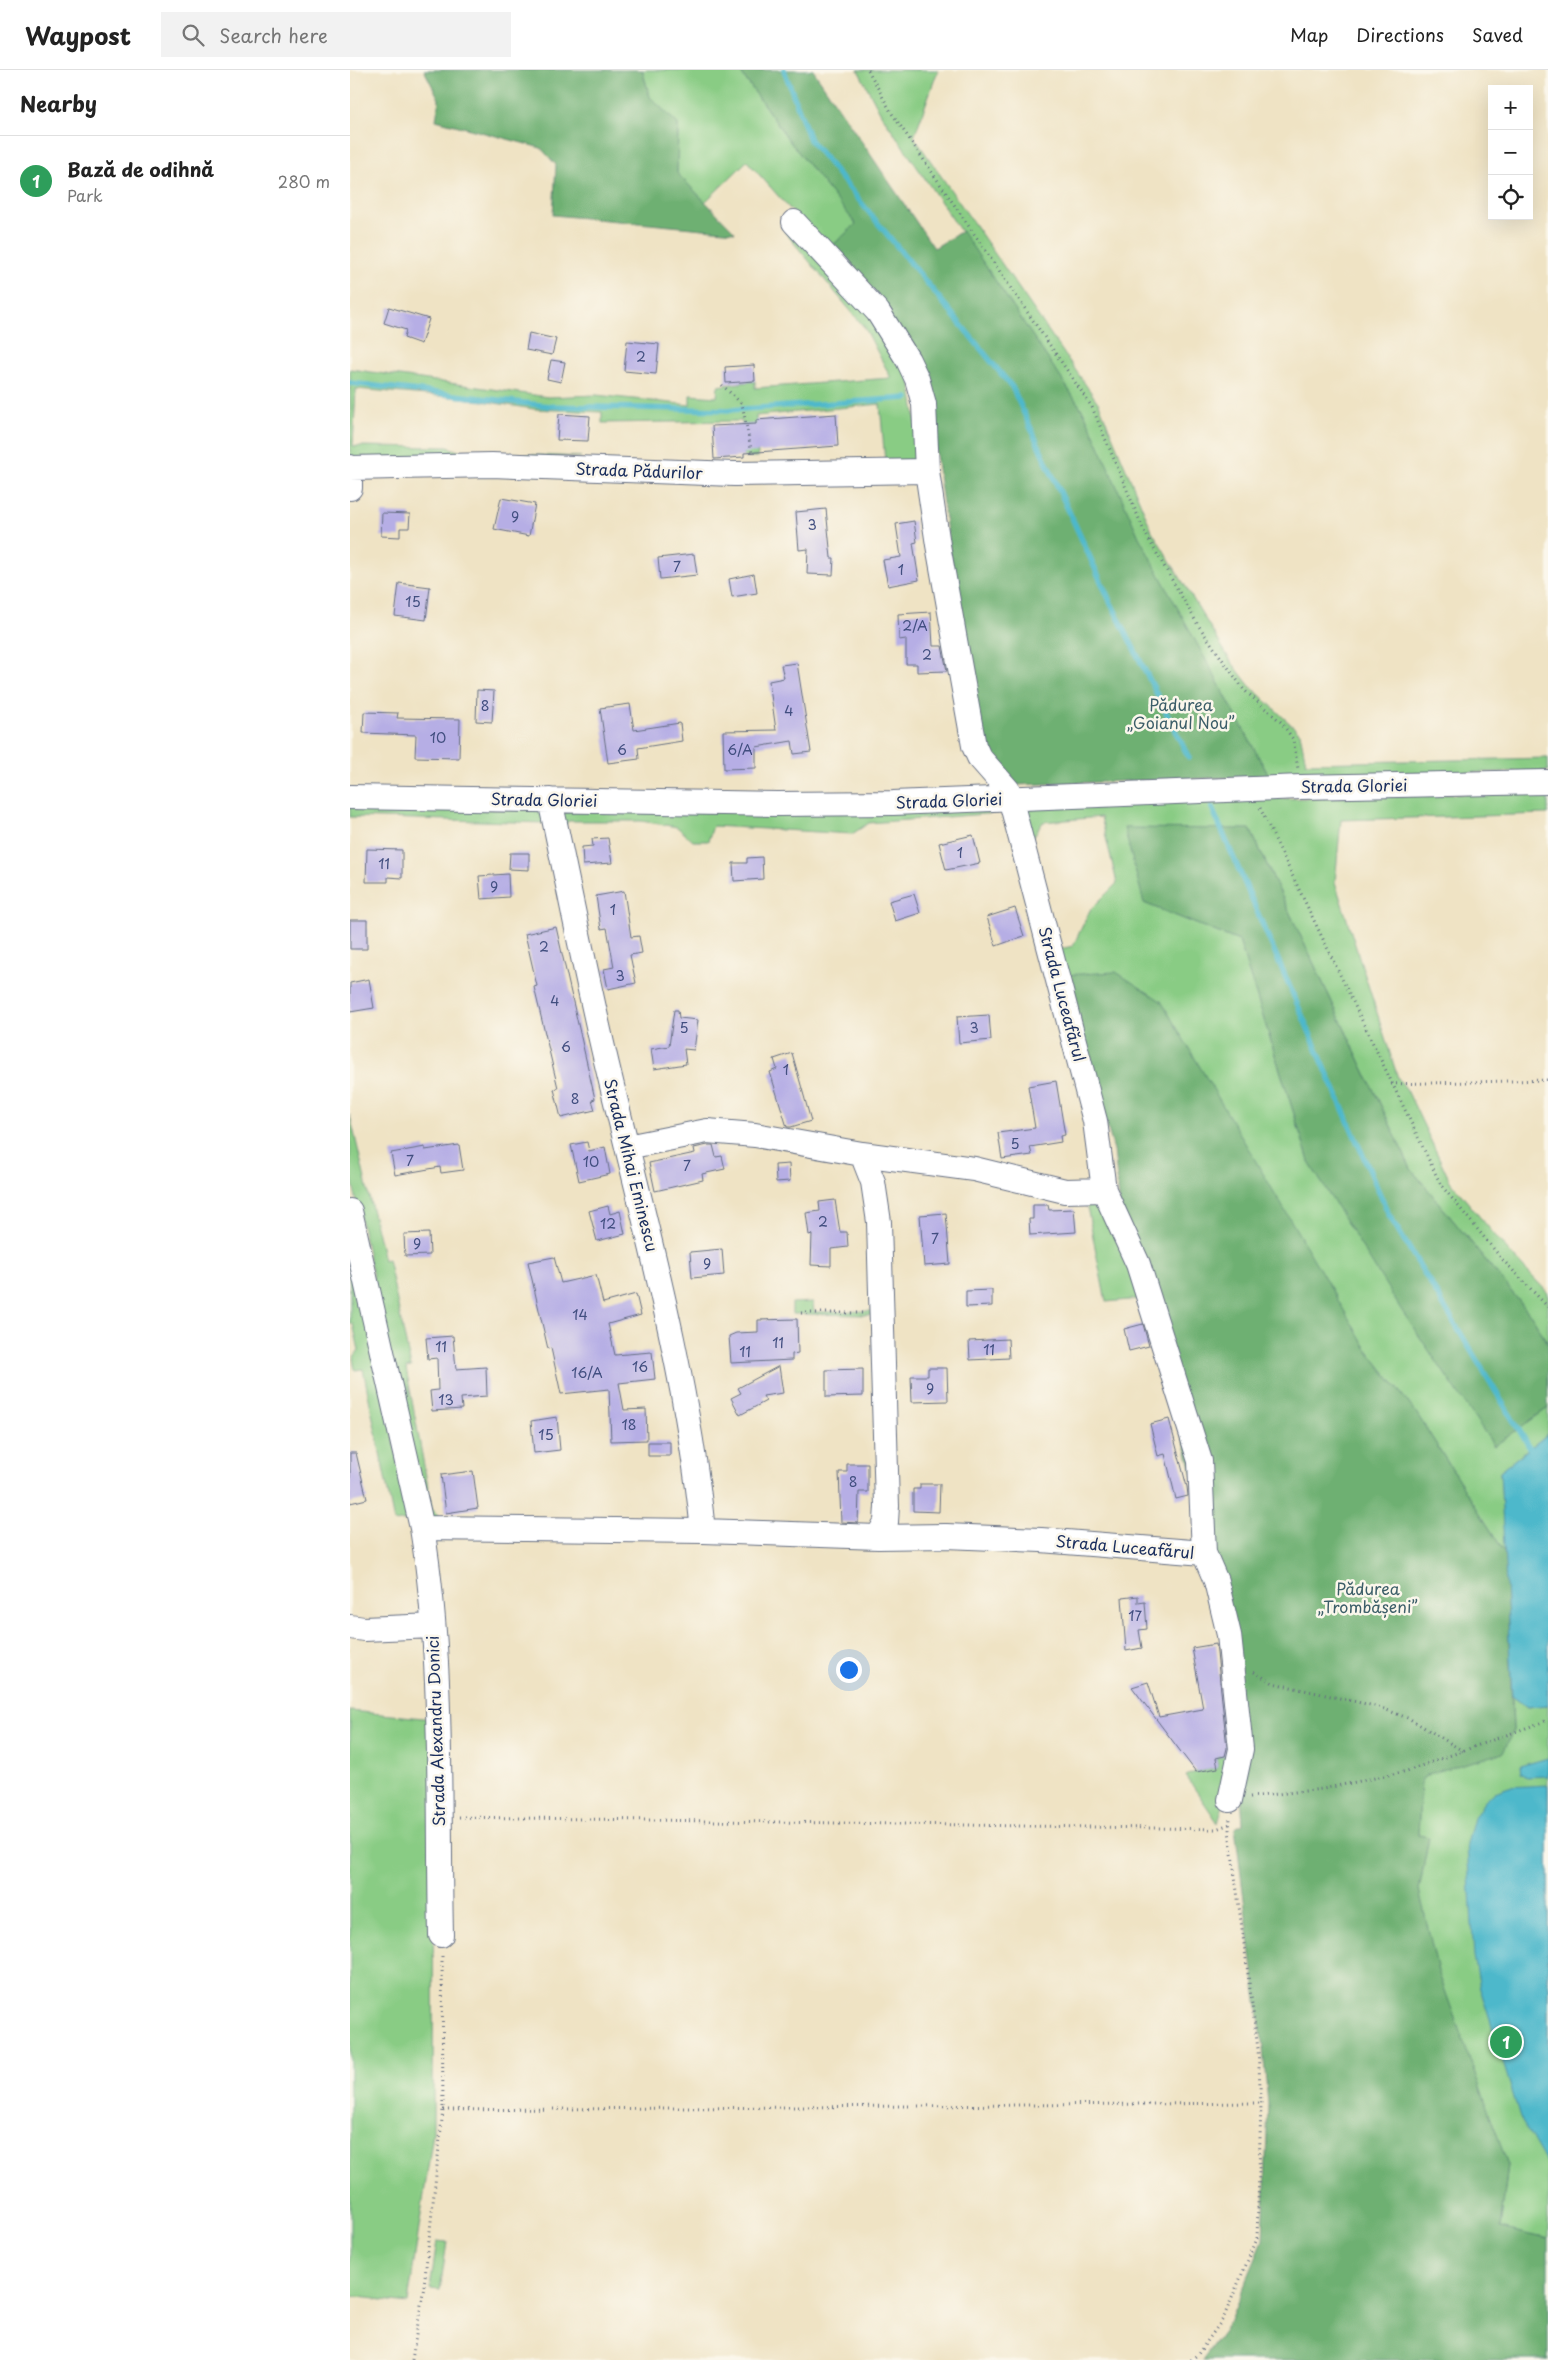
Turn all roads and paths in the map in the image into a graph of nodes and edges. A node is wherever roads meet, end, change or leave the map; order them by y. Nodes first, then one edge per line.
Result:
1 (868, 70) edge
2 (794, 222) dead end
3 (722, 384) dead end
4 (350, 468) edge
5 (928, 471) junction
6 (755, 473) junction
7 (350, 488) edge
8 (1548, 782) edge
9 (1301, 787) junction
10 (1251, 789) junction
11 (350, 797) edge
12 (1010, 799) junction
13 (550, 800) junction
14 (1548, 1080) edge
15 (1391, 1084) junction
16 (627, 1147) junction
17 (862, 1154) junction
18 (1104, 1190) junction
19 (350, 1211) edge
20 (1548, 1307) edge
21 (801, 1313) dead end
22 (880, 1313) junction
23 (422, 1528) junction
24 (703, 1531) junction
25 (878, 1537) junction
26 (1204, 1553) junction
27 (433, 1626) junction
28 (350, 1627) edge
29 (1232, 1659) junction
30 (1548, 1720) edge
31 (1464, 1751) junction
32 (1230, 1800) junction
33 (439, 1816) junction
34 (1230, 1824) junction
35 (441, 1935) joint
36 (1261, 2103) junction
37 (443, 2110) junction
38 (412, 2360) edge
39 (1191, 2360) edge

1 - 9 path
2 - 5 street
3 - 6 path
4 - 6 street, Strada Pădurilor
4 - 7 street, Strada Pădurilor
5 - 6 street, Strada Pădurilor
5 - 12 street
8 - 9 street, Strada Gloriei
9 - 10 street, Strada Gloriei
10 - 12 street, Strada Gloriei
10 - 15 path
11 - 13 street, Strada Gloriei
12 - 13 street, Strada Gloriei
12 - 18 street, Strada Luceafărul
13 - 16 street, Strada Mihai Eminescu
14 - 15 path
15 - 20 path
16 - 17 street
16 - 24 street, Strada Mihai Eminescu
17 - 18 street
17 - 22 street
18 - 26 street, Strada Luceafărul
19 - 23 street, Strada Alexandru Donici
21 - 22 path
22 - 25 street
23 - 24 street
23 - 27 street, Strada Alexandru Donici
24 - 25 street, Strada Luceafărul
25 - 26 street, Strada Luceafărul
26 - 29 street
27 - 28 street
27 - 33 street, Strada Alexandru Donici
29 - 31 path
29 - 32 street
30 - 31 path
31 - 32 path
32 - 34 path
33 - 34 path
33 - 35 street, Strada Alexandru Donici
34 - 36 path
35 - 37 path
36 - 37 path
36 - 39 path
37 - 38 path

